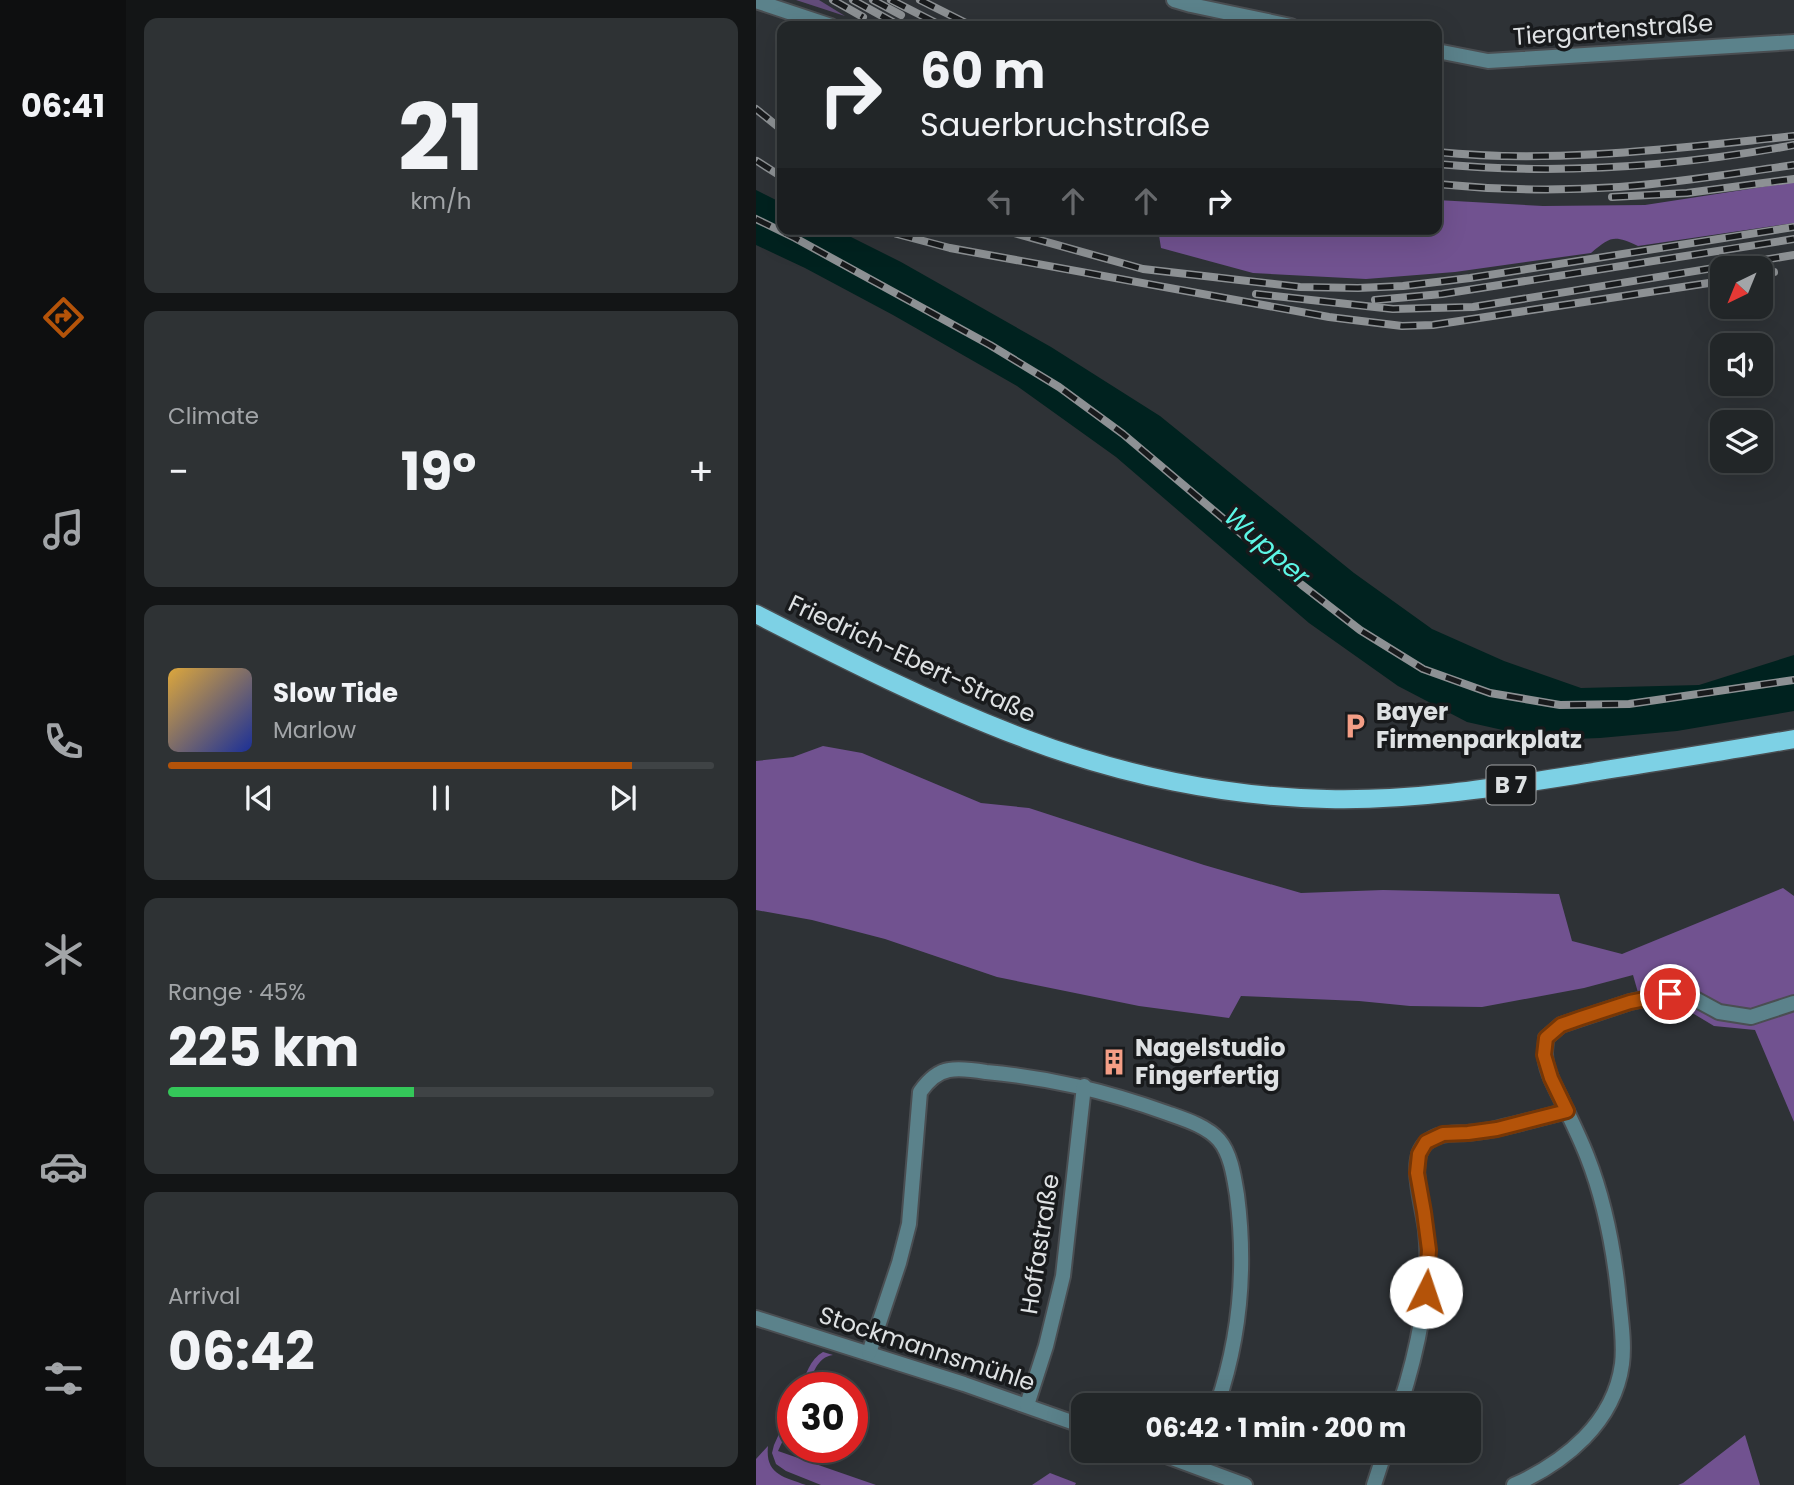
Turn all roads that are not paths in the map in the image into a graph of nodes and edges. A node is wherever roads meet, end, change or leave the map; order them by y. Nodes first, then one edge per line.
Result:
1 (1174, 0) edge
2 (756, 1) edge
3 (816, 21) edge
4 (1267, 21) edge
5 (1794, 42) edge
6 (1442, 52) edge
7 (756, 614) edge
8 (1794, 740) edge
9 (1794, 1003) edge
10 (1084, 1086) junction
11 (1567, 1111) junction
12 (756, 1318) edge
13 (869, 1353) junction
14 (1220, 1393) edge
15 (1403, 1393) edge
16 (1027, 1405) junction
17 (1071, 1422) edge
18 (1187, 1463) edge
19 (1197, 1463) edge
20 (1381, 1463) edge
21 (1196, 1466) junction
22 (1245, 1485) edge
23 (1374, 1485) edge
24 (1514, 1485) edge

1 - 4 street
2 - 3 street
5 - 6 street, Tiergartenstraße
7 - 8 main road, Friedrich-Ebert-Straße / B 7
9 - 11 street
10 - 13 street
10 - 14 street
10 - 16 street, Hoffastraße
11 - 15 street
11 - 24 street
12 - 13 street, Stockmannsmühle
13 - 16 street, Stockmannsmühle
16 - 17 street, Stockmannsmühle
18 - 21 street
19 - 21 street
20 - 23 street
21 - 22 street

